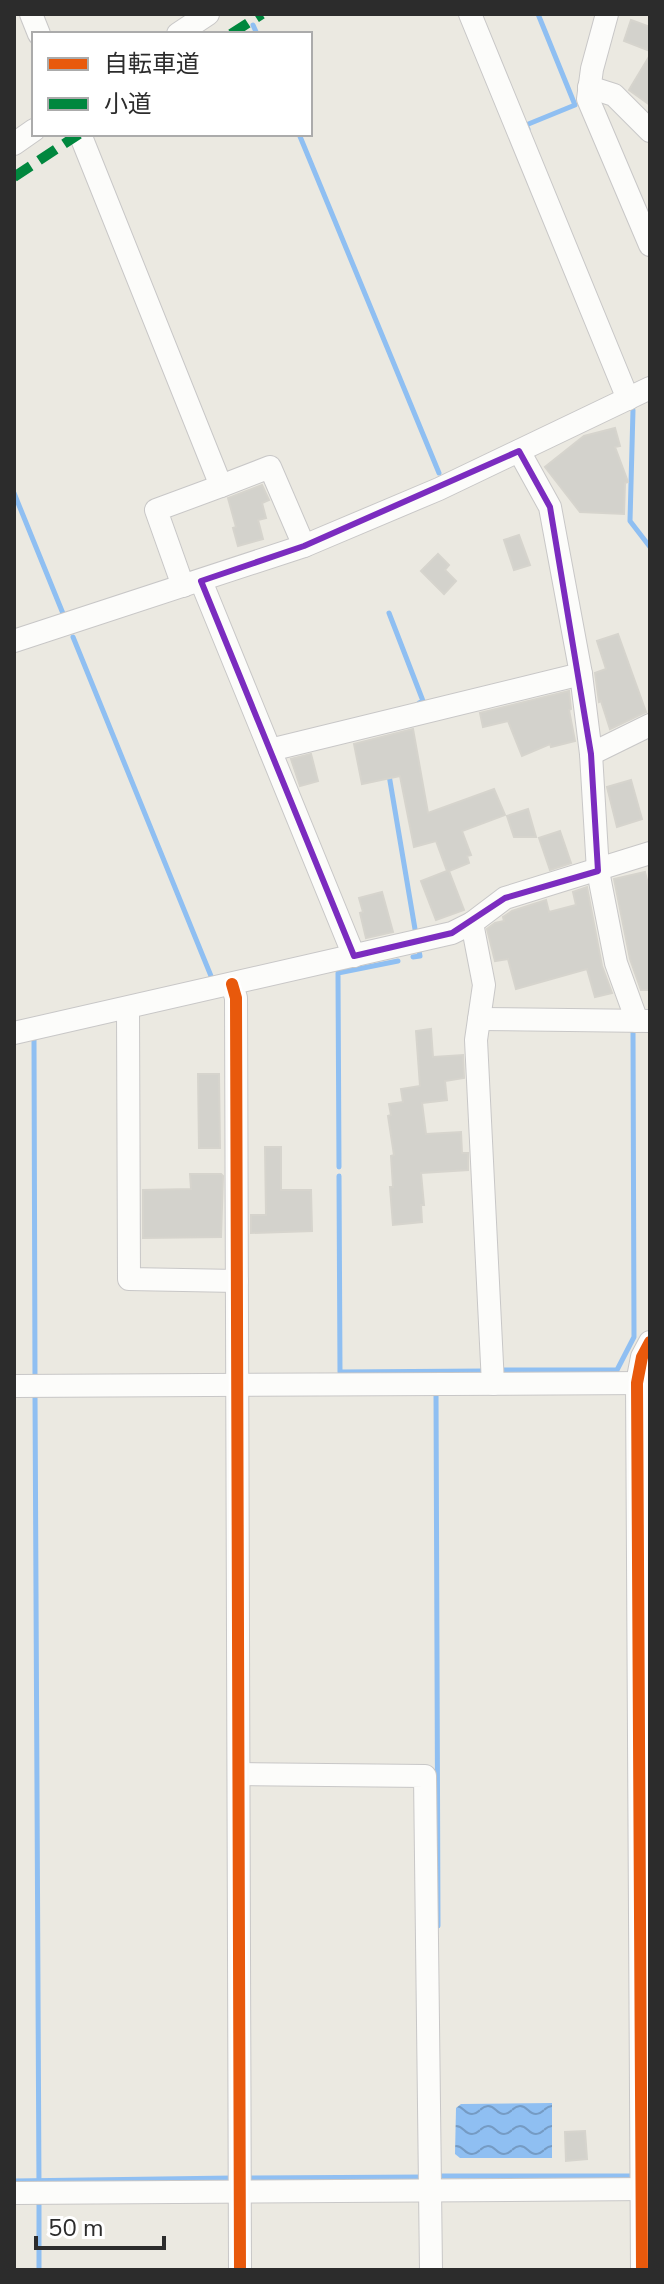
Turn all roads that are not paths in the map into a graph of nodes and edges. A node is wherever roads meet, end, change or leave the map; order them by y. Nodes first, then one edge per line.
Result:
1 (208, 14) edge
2 (470, 14) edge
3 (607, 14) edge
4 (181, 32) edge
5 (589, 87) junction
6 (32, 131) edge
7 (650, 131) edge
8 (81, 136) edge
9 (14, 144) edge
10 (650, 245) edge
11 (650, 388) edge
12 (628, 399) junction
13 (519, 451) junction
14 (221, 486) junction
15 (304, 546) junction
16 (192, 583) junction
17 (14, 641) edge
18 (581, 674) junction
19 (650, 725) edge
20 (270, 750) junction
21 (591, 754) junction
22 (650, 853) edge
23 (598, 871) junction
24 (472, 923) junction
25 (354, 956) junction
26 (232, 984) junction
27 (128, 1008) junction
28 (479, 1019) junction
29 (644, 1021) edge
30 (15, 1030) edge
31 (237, 1281) junction
32 (650, 1342) edge
33 (644, 1383) edge
34 (493, 1384) junction
35 (238, 1385) junction
36 (14, 1386) edge
37 (239, 1774) junction
38 (430, 2182) junction
39 (240, 2183) junction
40 (644, 2184) edge
41 (14, 2193) edge
42 (240, 2270) edge
43 (431, 2270) edge
44 (642, 2270) edge

1 - 4 street
2 - 12 street
3 - 5 street
5 - 7 street
5 - 10 street
6 - 9 street
8 - 14 street
11 - 12 street
12 - 13 street
13 - 15 street
13 - 18 street
14 - 15 street
14 - 16 street
15 - 16 street
16 - 17 street
16 - 20 street
18 - 20 street
18 - 21 street
19 - 21 street
20 - 25 street
21 - 23 street
22 - 23 street
23 - 24 street
23 - 29 street
24 - 25 street
24 - 28 street
25 - 26 street
26 - 27 street
26 - 31 street
27 - 30 street
27 - 31 street
28 - 29 street
28 - 34 street
31 - 35 street
32 - 33 street
33 - 34 street
33 - 40 street
34 - 35 street
35 - 36 street
35 - 37 street
37 - 38 street
37 - 39 street
38 - 39 street
38 - 40 street
38 - 43 street
39 - 41 street
39 - 42 street
40 - 44 street

